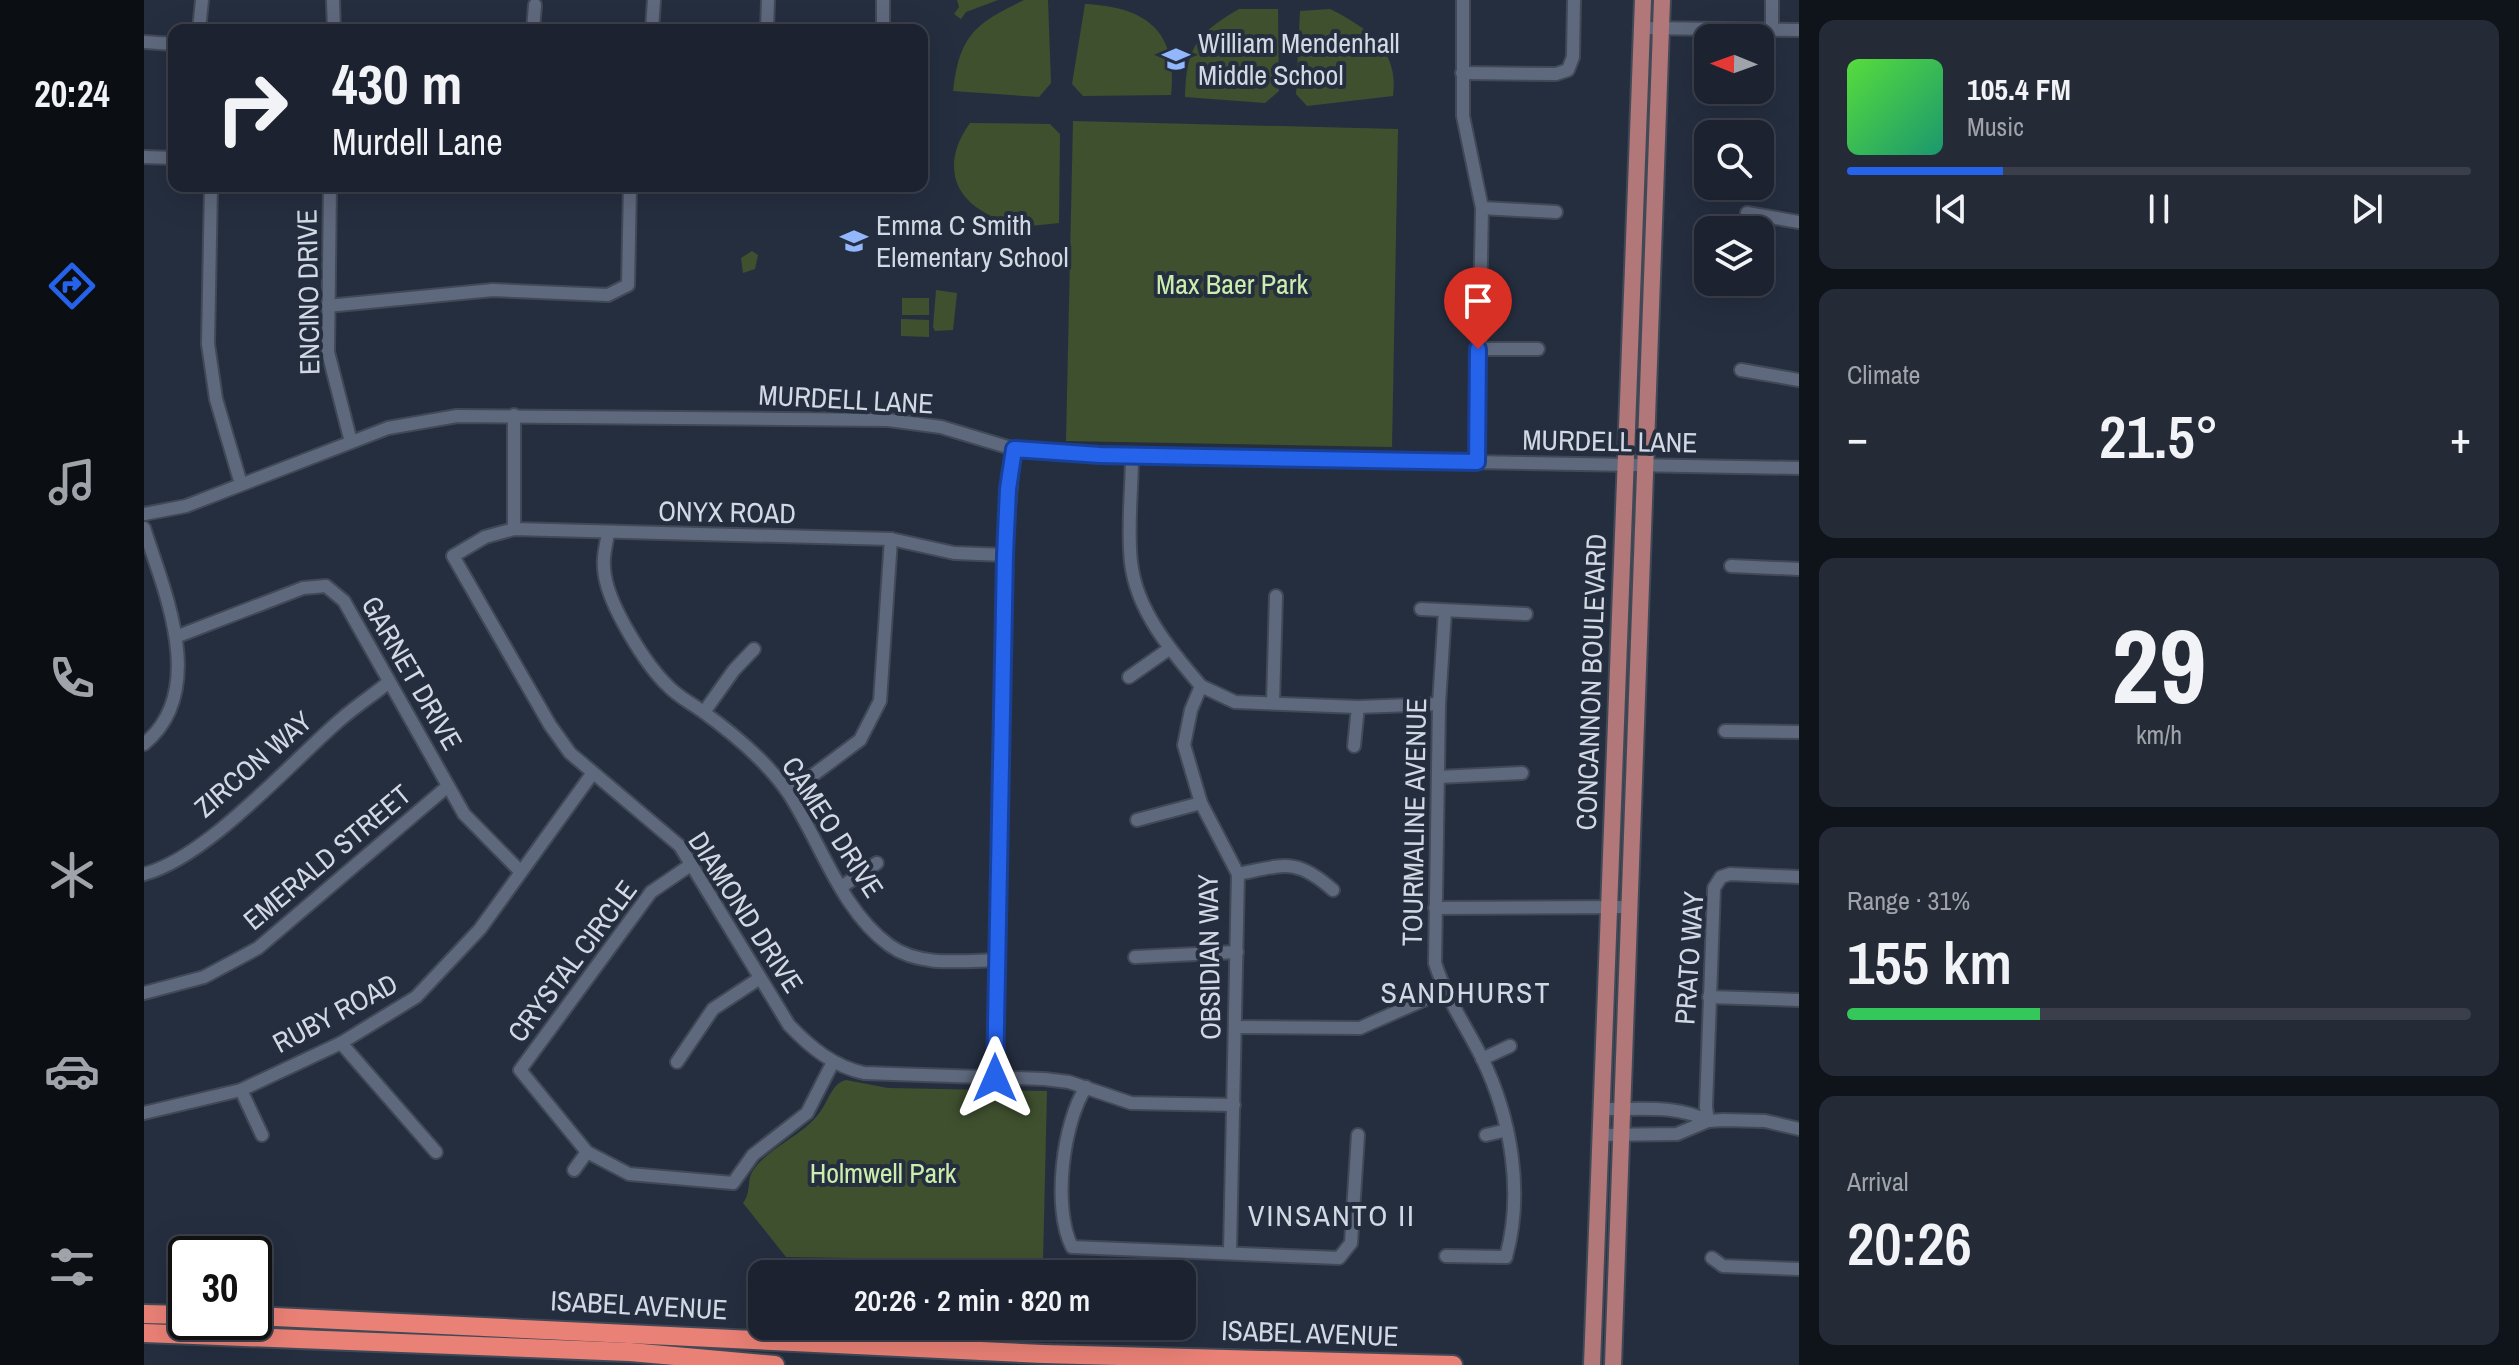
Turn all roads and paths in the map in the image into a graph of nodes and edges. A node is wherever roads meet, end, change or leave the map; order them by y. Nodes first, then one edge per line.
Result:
1 (202, 0) edge
2 (333, 0) edge
3 (654, 0) edge
4 (768, 0) edge
5 (883, 0) edge
6 (1463, 0) edge
7 (1574, 0) edge
8 (1643, 0) edge
9 (1662, 0) edge
10 (1772, 0) edge
11 (535, 5) dead end
12 (200, 24) edge
13 (334, 24) edge
14 (533, 24) edge
15 (652, 24) edge
16 (767, 24) edge
17 (883, 24) edge
18 (1772, 24) edge
19 (1643, 28) junction
20 (1662, 28) junction
21 (1694, 28) edge
22 (1774, 29) edge
23 (1799, 30) edge
24 (144, 42) edge
25 (168, 44) edge
26 (1462, 73) junction
27 (144, 157) edge
28 (168, 158) edge
29 (211, 192) edge
30 (330, 192) edge
31 (630, 192) edge
32 (1482, 208) junction
33 (1556, 212) dead end
34 (1747, 213) dead end
35 (1799, 222) edge
36 (327, 306) junction
37 (1478, 349) junction
38 (1538, 349) dead end
39 (1741, 370) dead end
40 (1799, 380) edge
41 (514, 415) junction
42 (351, 442) junction
43 (1014, 449) junction
44 (1132, 455) junction
45 (1477, 462) junction
46 (1624, 467) junction
47 (1646, 467) junction
48 (1799, 468) edge
49 (241, 484) junction
50 (144, 514) edge
51 (144, 528) edge
52 (514, 529) junction
53 (608, 534) junction
54 (891, 539) junction
55 (1005, 555) junction
56 (453, 556) joint
57 (1731, 566) dead end
58 (1799, 569) edge
59 (1276, 596) dead end
60 (1421, 609) dead end
61 (1445, 611) junction
62 (1526, 614) dead end
63 (178, 636) junction
64 (754, 649) dead end
65 (1169, 649) junction
66 (1129, 677) dead end
67 (389, 682) junction
68 (1201, 686) junction
69 (1273, 703) junction
70 (1439, 704) junction
71 (1358, 707) junction
72 (704, 712) junction
73 (1725, 731) dead end
74 (1799, 732) edge
75 (144, 744) edge
76 (1354, 746) dead end
77 (1522, 773) dead end
78 (592, 774) junction
79 (1438, 777) junction
80 (448, 786) junction
81 (789, 793) junction
82 (1201, 803) junction
83 (1137, 820) dead end
84 (877, 863) dead end
85 (692, 864) junction
86 (521, 872) junction
87 (144, 874) edge
88 (1238, 874) junction
89 (1799, 877) edge
90 (841, 887) junction
91 (1333, 890) dead end
92 (1608, 907) junction
93 (1630, 907) junction
94 (1435, 908) junction
95 (1237, 952) junction
96 (1135, 957) dead end
97 (996, 960) junction
98 (760, 978) junction
99 (1444, 991) junction
100 (144, 993) edge
101 (1709, 997) junction
102 (1799, 1000) edge
103 (1235, 1027) junction
104 (341, 1043) junction
105 (1510, 1046) dead end
106 (1482, 1059) junction
107 (677, 1062) dead end
108 (833, 1062) junction
109 (995, 1078) junction
110 (1086, 1087) junction
111 (241, 1090) junction
112 (1234, 1105) junction
113 (1602, 1109) junction
114 (1624, 1110) junction
115 (144, 1113) edge
116 (1708, 1121) junction
117 (1799, 1129) edge
118 (1507, 1130) junction
119 (262, 1135) dead end
120 (1358, 1135) dead end
121 (1486, 1135) dead end
122 (1601, 1135) junction
123 (1623, 1135) junction
124 (436, 1152) dead end
125 (587, 1152) junction
126 (574, 1170) dead end
127 (1230, 1251) junction
128 (1446, 1256) dead end
129 (1712, 1258) dead end
130 (1799, 1269) edge
131 (144, 1314) edge
132 (168, 1315) edge
133 (272, 1317) edge
134 (144, 1333) edge
135 (775, 1365) edge
136 (1453, 1365) edge
137 (1592, 1365) edge
138 (1613, 1365) edge

1 - 12 street
2 - 13 street
3 - 15 street
4 - 16 street
5 - 17 street
6 - 26 street
7 - 26 street
8 - 19 main road, CONCANNON BOULEVARD
9 - 20 main road, CONCANNON BOULEVARD
10 - 18 street
11 - 14 street
19 - 20 street
19 - 46 main road, CONCANNON BOULEVARD
20 - 21 street
20 - 47 main road, CONCANNON BOULEVARD
22 - 23 street
24 - 25 street
26 - 32 street
27 - 28 street
29 - 49 street
30 - 36 street, ENCINO DRIVE
31 - 36 street
32 - 33 street
32 - 37 street
34 - 35 street
36 - 42 street, ENCINO DRIVE
37 - 38 street
37 - 45 street
39 - 40 street
41 - 42 street, MURDELL LANE
41 - 43 street, MURDELL LANE
41 - 52 street
42 - 49 street, MURDELL LANE
43 - 44 street, MURDELL LANE
43 - 55 street
44 - 45 street, MURDELL LANE
44 - 65 street
45 - 46 street, MURDELL LANE
46 - 47 street, MURDELL LANE
46 - 92 main road, CONCANNON BOULEVARD
47 - 48 street, MURDELL LANE
47 - 93 main road, CONCANNON BOULEVARD
49 - 50 street, MURDELL LANE
51 - 63 street
52 - 53 street, ONYX ROAD
52 - 56 street, ONYX ROAD
53 - 54 street, ONYX ROAD
53 - 72 street, CAMEO DRIVE
54 - 55 street, ONYX ROAD
54 - 81 street
55 - 97 street
56 - 78 street, DIAMOND DRIVE
57 - 58 street
59 - 69 street
60 - 61 street
61 - 62 street
61 - 70 street, TOURMALINE AVENUE
63 - 67 street, GARNET DRIVE
63 - 75 street
64 - 72 street
65 - 66 street
65 - 68 street
67 - 80 street, GARNET DRIVE
67 - 87 street, ZIRCON WAY
68 - 69 street
68 - 82 street, OBSIDIAN WAY
69 - 71 street
70 - 71 street
70 - 79 street, TOURMALINE AVENUE
71 - 76 street
72 - 81 street, CAMEO DRIVE
73 - 74 street
77 - 79 street
78 - 85 street, DIAMOND DRIVE
78 - 86 street, RUBY ROAD
79 - 94 street, TOURMALINE AVENUE
80 - 86 street, GARNET DRIVE
80 - 100 street, EMERALD STREET
81 - 90 street, CAMEO DRIVE
82 - 83 street
82 - 88 street, OBSIDIAN WAY
84 - 90 street
85 - 98 street, DIAMOND DRIVE
85 - 125 street, CRYSTAL CIRCLE
86 - 104 street, RUBY ROAD
88 - 91 street
88 - 95 street, OBSIDIAN WAY
89 - 101 street, PRATO WAY
90 - 97 street, CAMEO DRIVE
92 - 93 street
92 - 94 street
92 - 113 main road, CONCANNON BOULEVARD
93 - 114 main road, CONCANNON BOULEVARD
94 - 99 street, TOURMALINE AVENUE
95 - 96 street
95 - 103 street, OBSIDIAN WAY
97 - 109 street
98 - 107 street
98 - 108 street, DIAMOND DRIVE
99 - 103 street
99 - 106 street, TOURMALINE AVENUE
101 - 102 street
101 - 116 street, PRATO WAY
103 - 112 street, OBSIDIAN WAY
104 - 111 street, RUBY ROAD
104 - 124 street
105 - 106 street
106 - 118 street, TOURMALINE AVENUE
108 - 109 street
108 - 125 street, CRYSTAL CIRCLE
109 - 110 street
110 - 112 street
110 - 127 street
111 - 115 street, RUBY ROAD
111 - 119 street
112 - 127 street, OBSIDIAN WAY
113 - 114 street
113 - 122 main road, CONCANNON BOULEVARD
114 - 116 street
114 - 123 main road, CONCANNON BOULEVARD
116 - 117 street
116 - 123 street
118 - 121 street
118 - 128 street, TOURMALINE AVENUE
120 - 127 street
122 - 123 street
122 - 137 main road, CONCANNON BOULEVARD
123 - 138 main road, CONCANNON BOULEVARD
125 - 126 street
129 - 130 street
131 - 132 highway
133 - 136 highway, ISABEL AVENUE
134 - 135 highway, ISABEL AVENUE

